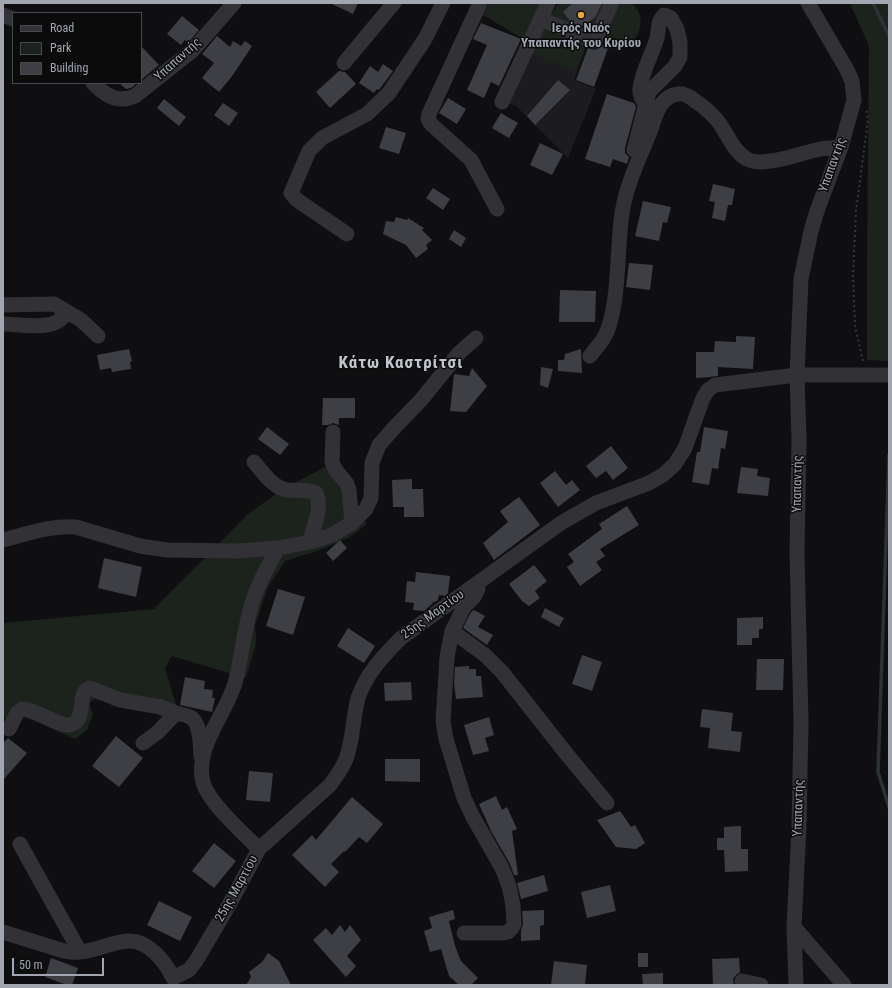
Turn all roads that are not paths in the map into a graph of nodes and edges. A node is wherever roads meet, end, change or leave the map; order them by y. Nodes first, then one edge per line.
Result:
1 (234, 3) edge
2 (394, 3) edge
3 (443, 3) edge
4 (480, 3) edge
5 (548, 3) edge
6 (612, 3) edge
7 (808, 3) edge
8 (541, 19) junction
9 (344, 63) dead end
10 (94, 84) edge
11 (502, 102) dead end
12 (646, 105) dead end
13 (841, 147) junction
14 (633, 171) junction
15 (497, 209) dead end
16 (347, 234) dead end
17 (3, 305) edge
18 (64, 310) junction
19 (3, 324) edge
20 (98, 336) dead end
21 (476, 338) dead end
22 (590, 356) dead end
23 (797, 375) junction
24 (889, 375) edge
25 (332, 432) dead end
26 (254, 462) dead end
27 (352, 523) junction
28 (3, 540) edge
29 (310, 542) junction
30 (278, 548) junction
31 (476, 584) junction
32 (452, 631) junction
33 (176, 713) junction
34 (9, 729) dead end
35 (143, 743) dead end
36 (202, 759) junction
37 (607, 803) dead end
38 (20, 844) dead end
39 (259, 849) junction
40 (794, 927) junction
41 (3, 932) edge
42 (464, 933) dead end
43 (80, 952) junction
44 (171, 981) edge
45 (742, 981) dead end
46 (761, 985) edge
47 (796, 985) edge
48 (844, 985) edge

1 - 10 street, Υπαπαντής
2 - 9 street
3 - 16 street
4 - 15 street
5 - 8 street
6 - 8 street
7 - 13 street, Υπαπαντής
8 - 11 street
12 - 14 street
13 - 14 street
13 - 23 street, Υπαπαντής
14 - 22 street
17 - 18 street
18 - 19 street
18 - 20 street
21 - 27 street
23 - 24 street, 25ης Μαρτίου
23 - 31 street, 25ης Μαρτίου
23 - 40 street, Υπαπαντής
25 - 27 street
26 - 29 street
27 - 29 street
28 - 30 street
29 - 30 street
30 - 36 street
31 - 32 street
31 - 39 street, 25ης Μαρτίου
32 - 37 street
32 - 42 street
33 - 34 street
33 - 35 street
33 - 36 street
36 - 39 street
38 - 43 street
39 - 44 street, 25ης Μαρτίου
40 - 47 street, Υπαπαντής
40 - 48 street
41 - 43 street
43 - 44 street
45 - 46 street

